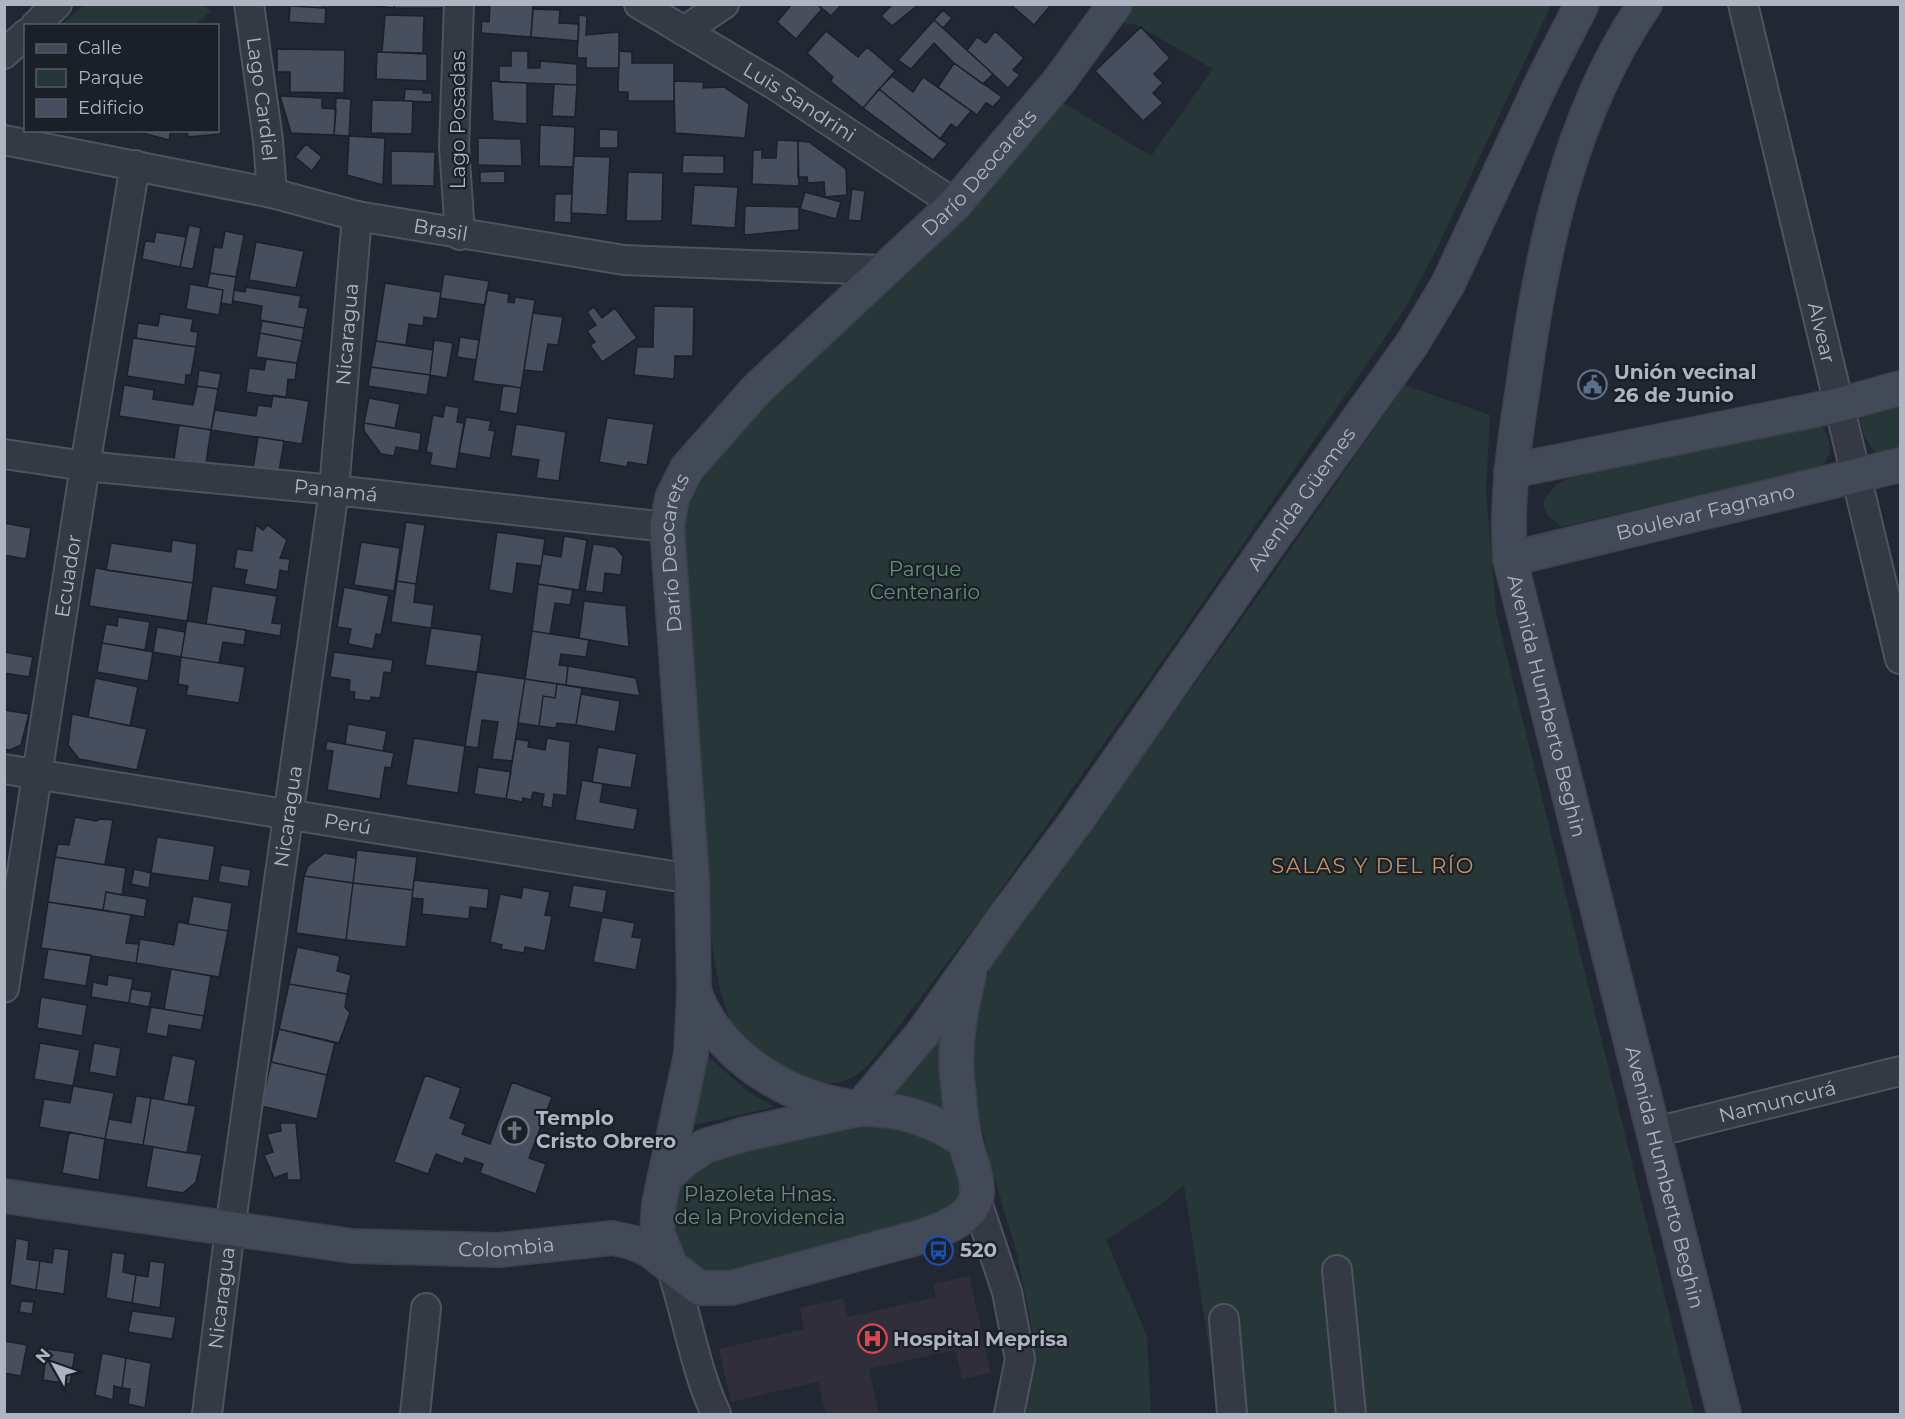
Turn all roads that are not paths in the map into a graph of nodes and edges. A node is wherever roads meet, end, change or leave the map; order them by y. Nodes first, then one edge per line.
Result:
1 (57, 4) edge
2 (249, 4) edge
3 (459, 4) edge
4 (639, 4) edge
5 (724, 4) edge
6 (1115, 4) edge
7 (1582, 4) edge
8 (1645, 4) edge
9 (1743, 4) edge
10 (37, 24) edge
11 (684, 31) junction
12 (24, 36) edge
13 (4, 54) edge
14 (4, 140) edge
15 (135, 165) junction
16 (272, 193) junction
17 (954, 204) junction
18 (357, 216) junction
19 (460, 235) junction
20 (881, 270) junction
21 (1900, 388) edge
22 (1839, 405) junction
23 (4, 454) edge
24 (1900, 465) edge
25 (85, 466) junction
26 (1510, 471) junction
27 (1857, 477) junction
28 (334, 490) junction
29 (667, 527) junction
30 (1510, 559) junction
31 (1900, 658) edge
32 (4, 769) edge
33 (38, 775) junction
34 (287, 816) junction
35 (692, 879) junction
36 (972, 962) junction
37 (4, 988) edge
38 (694, 992) junction
39 (1900, 1071) edge
40 (860, 1109) junction
41 (1655, 1132) junction
42 (965, 1141) junction
43 (663, 1179) junction
44 (4, 1196) edge
45 (975, 1199) junction
46 (230, 1228) junction
47 (672, 1267) junction
48 (1337, 1270) dead end
49 (426, 1308) dead end
50 (1224, 1319) dead end
51 (207, 1414) edge
52 (415, 1414) edge
53 (716, 1414) edge
54 (1009, 1414) edge
55 (1232, 1414) edge
56 (1352, 1414) edge
57 (1724, 1414) edge

1 - 10 street
2 - 16 street, Lago Cardiel
3 - 19 street, Lago Posadas
4 - 11 street, Luis Sandrini
5 - 11 street
6 - 17 street, Darío Deocarets
7 - 36 street, Avenida Güemes
8 - 26 street, Avenida Humberto Beghin
9 - 22 street, Alvear
11 - 17 street, Luis Sandrini
12 - 13 street
14 - 15 street, Brasil
15 - 16 street, Brasil
15 - 25 street, Ecuador
16 - 18 street, Brasil
17 - 20 street, Darío Deocarets
18 - 19 street, Brasil
18 - 28 street, Nicaragua
19 - 20 street, Brasil
20 - 29 street, Darío Deocarets
21 - 22 street
22 - 26 street
22 - 27 street, Alvear
23 - 25 street, Panamá
24 - 27 street, Boulevar Fagnano
25 - 28 street, Panamá
25 - 33 street, Ecuador
26 - 30 street, Avenida Humberto Beghin
27 - 30 street, Boulevar Fagnano
27 - 31 street, Alvear
28 - 29 street, Panamá
28 - 34 street, Nicaragua
29 - 35 street, Darío Deocarets
30 - 41 street, Avenida Humberto Beghin
32 - 33 street, Perú
33 - 34 street, Perú
33 - 37 street, Ecuador
34 - 35 street, Perú
34 - 46 street, Nicaragua
35 - 38 street, Darío Deocarets
36 - 40 street, Avenida Güemes
36 - 42 street
38 - 40 street
38 - 43 street, Darío Deocarets
39 - 41 street, Namuncurá
40 - 42 street
40 - 43 street
41 - 57 street, Avenida Humberto Beghin
42 - 45 street
43 - 47 street, Darío Deocarets
44 - 46 street, Colombia
45 - 47 street, Colombia
45 - 54 street
46 - 47 street, Colombia
46 - 51 street, Nicaragua
47 - 53 street
48 - 56 street
49 - 52 street
50 - 55 street

